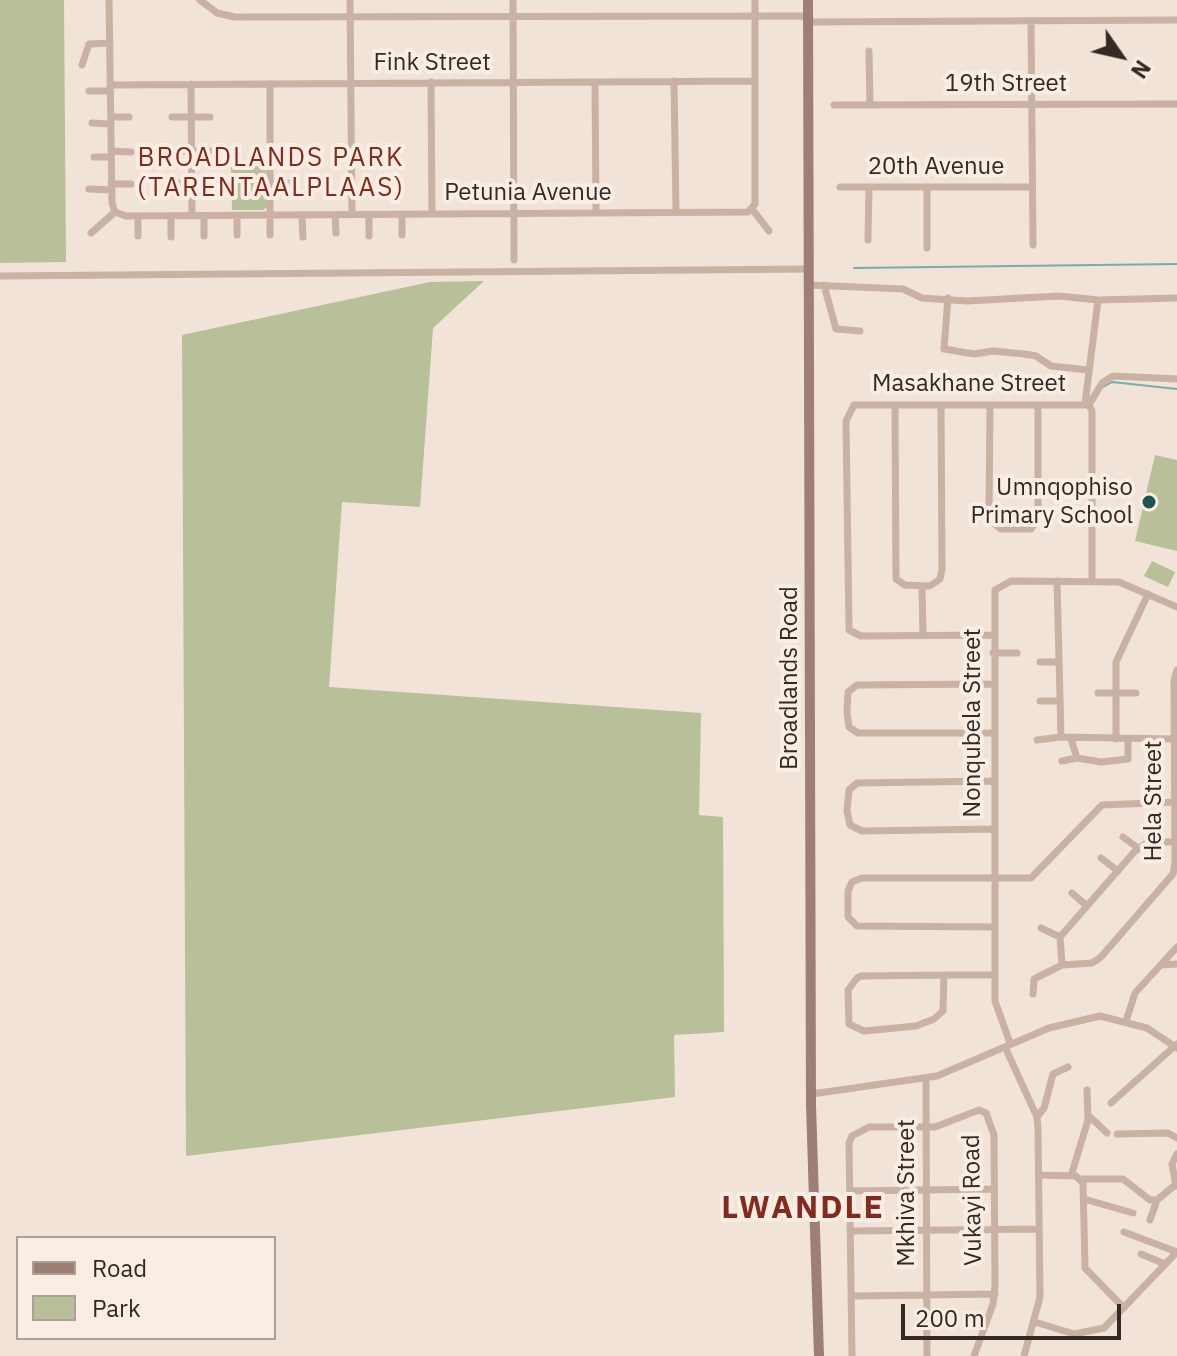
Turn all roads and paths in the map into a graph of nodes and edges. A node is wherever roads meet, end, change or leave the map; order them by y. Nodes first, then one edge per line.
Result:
1 (109, 0) edge
2 (200, 0) edge
3 (350, 0) edge
4 (513, 0) edge
5 (755, 0) edge
6 (808, 0) edge
7 (755, 14) junction
8 (513, 15) junction
9 (351, 16) junction
10 (808, 19) junction
11 (1177, 20) edge
12 (1031, 21) junction
13 (110, 43) junction
14 (869, 51) dead end
15 (82, 65) dead end
16 (674, 81) junction
17 (755, 81) junction
18 (431, 82) junction
19 (513, 82) junction
20 (595, 82) junction
21 (351, 83) junction
22 (191, 84) junction
23 (270, 84) junction
24 (110, 88) junction
25 (89, 91) dead end
26 (1032, 104) junction
27 (1177, 104) edge
28 (834, 105) dead end
29 (870, 105) junction
30 (129, 117) dead end
31 (172, 117) dead end
32 (191, 117) junction
33 (210, 117) dead end
34 (111, 120) junction
35 (92, 123) dead end
36 (169, 151) dead end
37 (191, 151) junction
38 (210, 151) dead end
39 (131, 152) dead end
40 (111, 154) junction
41 (94, 157) dead end
42 (173, 183) dead end
43 (192, 183) junction
44 (270, 183) junction
45 (291, 183) dead end
46 (131, 184) dead end
47 (111, 187) junction
48 (840, 187) dead end
49 (869, 187) junction
50 (927, 187) junction
51 (1032, 187) junction
52 (89, 189) dead end
53 (752, 209) junction
54 (115, 212) junction
55 (676, 212) junction
56 (514, 213) junction
57 (596, 213) junction
58 (402, 214) junction
59 (432, 214) junction
60 (271, 215) junction
61 (302, 215) junction
62 (335, 215) junction
63 (352, 215) junction
64 (369, 215) junction
65 (138, 216) junction
66 (171, 216) junction
67 (192, 216) junction
68 (204, 216) junction
69 (237, 216) junction
70 (769, 231) dead end
71 (91, 233) dead end
72 (336, 233) dead end
73 (237, 235) dead end
74 (270, 235) dead end
75 (402, 235) dead end
76 (138, 236) dead end
77 (204, 236) dead end
78 (369, 236) dead end
79 (171, 237) dead end
80 (303, 237) dead end
81 (868, 240) dead end
82 (1033, 245) dead end
83 (927, 248) dead end
84 (514, 260) dead end
85 (809, 269) junction
86 (0, 276) edge
87 (809, 285) junction
88 (824, 285) junction
89 (948, 298) junction
90 (1177, 298) edge
91 (1098, 300) junction
92 (860, 331) dead end
93 (1088, 370) junction
94 (1177, 379) edge
95 (1087, 404) junction
96 (895, 405) junction
97 (941, 405) junction
98 (990, 405) junction
99 (1038, 405) junction
100 (1092, 580) junction
101 (1057, 581) junction
102 (922, 586) junction
103 (1148, 594) junction
104 (1177, 607) edge
105 (993, 635) junction
106 (923, 636) junction
107 (993, 653) junction
108 (1017, 653) dead end
109 (1040, 662) dead end
110 (1058, 662) junction
111 (1177, 670) edge
112 (992, 684) junction
113 (1098, 693) dead end
114 (1115, 693) junction
115 (1136, 693) dead end
116 (1040, 701) dead end
117 (1058, 701) junction
118 (993, 733) junction
119 (1059, 734) junction
120 (1071, 739) junction
121 (1116, 739) junction
122 (1128, 739) junction
123 (1174, 739) junction
124 (1037, 740) dead end
125 (1176, 756) edge
126 (1077, 758) junction
127 (1128, 759) junction
128 (1139, 759) dead end
129 (1062, 761) dead end
130 (993, 781) junction
131 (1176, 802) edge
132 (994, 829) junction
133 (1123, 837) dead end
134 (1176, 847) edge
135 (1138, 848) junction
136 (1101, 858) dead end
137 (1118, 871) junction
138 (995, 878) junction
139 (1072, 893) dead end
140 (1087, 906) junction
141 (994, 927) junction
142 (1041, 928) dead end
143 (1060, 937) junction
144 (1177, 947) edge
145 (1061, 963) junction
146 (1177, 964) edge
147 (1161, 965) junction
148 (944, 975) junction
149 (994, 975) junction
150 (1033, 994) dead end
151 (1126, 1021) junction
152 (1008, 1045) junction
153 (1176, 1046) edge
154 (1068, 1067) dead end
155 (926, 1078) junction
156 (1087, 1090) dead end
157 (812, 1094) junction
158 (1111, 1103) dead end
159 (1088, 1115) junction
160 (1037, 1117) junction
161 (927, 1126) junction
162 (1107, 1133) dead end
163 (1117, 1134) dead end
164 (1177, 1138) edge
165 (1177, 1154) edge
166 (1039, 1175) junction
167 (1076, 1177) junction
168 (1176, 1186) edge
169 (928, 1189) junction
170 (994, 1189) junction
171 (850, 1191) junction
172 (1084, 1199) junction
173 (1157, 1200) junction
174 (1133, 1213) dead end
175 (1150, 1220) dead end
176 (1039, 1229) junction
177 (928, 1230) junction
178 (995, 1230) junction
179 (851, 1231) junction
180 (1124, 1232) dead end
181 (1177, 1252) edge
182 (1141, 1254) dead end
183 (1165, 1264) junction
184 (928, 1294) junction
185 (995, 1294) junction
186 (852, 1296) junction
187 (1124, 1308) junction
188 (1035, 1322) junction
189 (819, 1356) edge
190 (852, 1356) edge
191 (927, 1356) edge
192 (974, 1356) edge
193 (1024, 1356) edge

1 - 13 street
2 - 9 street
3 - 9 street
4 - 8 street
5 - 7 street
6 - 10 main road, Broadlands Road
7 - 8 street
7 - 10 street
7 - 17 street
8 - 9 street
8 - 19 street
9 - 21 street
10 - 12 street
10 - 85 main road, Broadlands Road
11 - 12 street
12 - 26 street
13 - 15 street
13 - 24 street
14 - 29 street
16 - 17 street, Fink Street
16 - 20 street, Fink Street
16 - 55 street
17 - 53 street
18 - 19 street, Fink Street
18 - 21 street, Fink Street
18 - 59 street
19 - 20 street, Fink Street
19 - 56 street
20 - 57 street
21 - 23 street, Fink Street
21 - 63 street
22 - 23 street, Fink Street
22 - 24 street, Fink Street
22 - 32 street
23 - 44 street
24 - 25 street, Fink Street
24 - 34 street
26 - 27 street, 19th Street
26 - 29 street, 19th Street
26 - 51 street
28 - 29 street, 19th Street
30 - 34 street
31 - 32 street
32 - 33 street
32 - 37 street
34 - 35 street
34 - 40 street
36 - 37 street
37 - 38 street
37 - 43 street
39 - 40 street
40 - 41 street
40 - 47 street
42 - 43 street
43 - 67 street
44 - 45 street
44 - 60 street
46 - 47 street
47 - 52 street
47 - 54 street
48 - 49 street, 20th Avenue
49 - 50 street, 20th Avenue
49 - 81 street
50 - 51 street, 20th Avenue
50 - 83 street
51 - 82 street
53 - 55 street, Petunia Avenue
53 - 70 street
54 - 65 street, Petunia Avenue
54 - 71 street
55 - 57 street, Petunia Avenue
56 - 57 street, Petunia Avenue
56 - 59 street, Petunia Avenue
56 - 84 street
58 - 59 street, Petunia Avenue
58 - 64 street, Petunia Avenue
58 - 75 street
60 - 61 street, Petunia Avenue
60 - 69 street, Petunia Avenue
60 - 74 street
61 - 62 street, Petunia Avenue
61 - 80 street
62 - 63 street, Petunia Avenue
62 - 72 street
63 - 64 street, Petunia Avenue
64 - 78 street
65 - 66 street, Petunia Avenue
65 - 76 street
66 - 67 street, Petunia Avenue
66 - 79 street
67 - 68 street, Petunia Avenue
68 - 69 street, Petunia Avenue
68 - 77 street
69 - 73 street
85 - 86 street
85 - 87 main road, Broadlands Road
87 - 88 street
87 - 157 main road, Broadlands Road
88 - 89 street
88 - 92 street
89 - 91 street
89 - 93 street
90 - 91 street
91 - 93 street
93 - 95 street
94 - 95 street
95 - 99 street, Masakhane Street
95 - 100 street, Masakhane Street
96 - 97 street, Masakhane Street
96 - 102 street
96 - 106 street, Masakhane Street
97 - 98 street, Masakhane Street
97 - 102 street
98 - 99 street, Masakhane Street
98 - 99 street
100 - 101 street, Nonqubela Street
100 - 103 street, Nonqubela Street
101 - 105 street, Nonqubela Street
101 - 110 street
102 - 106 street
103 - 104 street, Nonqubela Street
103 - 114 street
105 - 106 street, Masakhane Street
105 - 107 street, Nonqubela Street
107 - 108 street
107 - 112 street, Nonqubela Street
109 - 110 street
110 - 117 street
111 - 123 street, Hela Street
112 - 118 street, Nonqubela Street
112 - 118 street
113 - 114 street
114 - 115 street
114 - 121 street
116 - 117 street
117 - 119 street
118 - 130 street, Nonqubela Street
119 - 120 street
119 - 124 street
120 - 121 street
120 - 126 street
121 - 122 street
122 - 123 street
122 - 127 street
123 - 125 street, Hela Street
125 - 131 street, Hela Street
126 - 127 street
126 - 129 street
127 - 128 street
130 - 132 street, Nonqubela Street
130 - 132 street
131 - 134 street, Hela Street
131 - 138 street
132 - 138 street, Nonqubela Street
133 - 135 street
134 - 135 street
134 - 145 street, Hela Street
135 - 137 street
136 - 137 street
137 - 140 street
138 - 141 street, Nonqubela Street
138 - 141 street
139 - 140 street
140 - 143 street
141 - 149 street, Nonqubela Street
142 - 143 street
143 - 145 street
144 - 147 street
145 - 150 street
146 - 147 street
147 - 151 street
148 - 148 street
148 - 149 street
149 - 152 street, Nonqubela Street
151 - 152 street
151 - 153 street
152 - 155 street
152 - 160 street, Nonqubela Street
153 - 158 street
154 - 160 street
155 - 157 street
155 - 161 street, Mkhiva Street
156 - 159 street
157 - 189 main road, Broadlands Road
159 - 162 street
159 - 167 street
160 - 166 street
161 - 169 street, Mkhiva Street
161 - 170 street, Vukayi Road
161 - 171 street, Vukayi Road
163 - 164 street
165 - 168 street
166 - 167 street
166 - 176 street
167 - 172 street
167 - 173 street
168 - 173 street
169 - 170 street
169 - 171 street
169 - 177 street, Mkhiva Street
170 - 178 street, Vukayi Road
171 - 179 street, Vukayi Road
172 - 174 street
172 - 187 street
173 - 175 street
176 - 178 street
176 - 188 street
177 - 178 street
177 - 179 street
177 - 184 street, Mkhiva Street
178 - 185 street, Vukayi Road
179 - 186 street, Vukayi Road
180 - 181 street
181 - 183 street
182 - 183 street
183 - 187 street
184 - 185 street
184 - 186 street
184 - 191 street, Mkhiva Street
185 - 192 street, Vukayi Road
186 - 190 street, Vukayi Road
187 - 188 street
188 - 193 street

